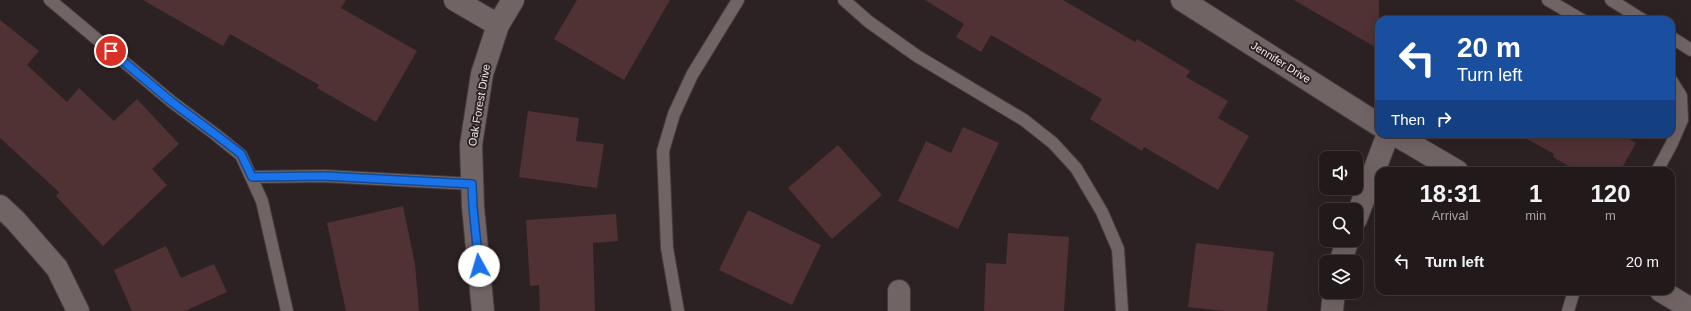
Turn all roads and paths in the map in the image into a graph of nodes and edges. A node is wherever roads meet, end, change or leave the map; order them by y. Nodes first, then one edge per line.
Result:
1 (50, 0) edge
2 (455, 0) edge
3 (513, 0) edge
4 (738, 0) edge
5 (844, 0) edge
6 (1182, 0) edge
7 (1548, 0) edge
8 (1611, 0) edge
9 (1575, 16) edge
10 (1637, 16) edge
11 (498, 25) junction
12 (1675, 40) edge
13 (1691, 50) edge
14 (1675, 86) edge
15 (1375, 122) edge
16 (1675, 136) edge
17 (1386, 138) edge
18 (1401, 138) edge
19 (1674, 138) edge
20 (1376, 167) edge
21 (1450, 167) edge
22 (1659, 167) edge
23 (1375, 169) edge
24 (252, 177) junction
25 (472, 184) junction
26 (1362, 203) edge
27 (0, 206) edge
28 (1573, 295) edge
29 (1668, 295) edge
30 (1333, 299) edge
31 (1691, 309) edge
32 (78, 311) edge
33 (287, 311) edge
34 (483, 311) edge
35 (678, 311) edge
36 (1122, 311) edge
37 (1332, 311) edge
38 (1568, 311) edge

1 - 24 lane
2 - 11 street
3 - 11 street, Oak Forest Drive
4 - 35 lane
5 - 36 lane
6 - 15 street, Jennifer Drive
7 - 9 lane
8 - 10 lane
11 - 25 street, Oak Forest Drive
12 - 13 lane
14 - 16 lane
17 - 20 street
18 - 21 street
19 - 22 lane
23 - 26 street
24 - 25 lane
24 - 33 lane
25 - 34 street, Oak Forest Drive
27 - 32 street
28 - 38 lane
29 - 31 street
30 - 37 street

